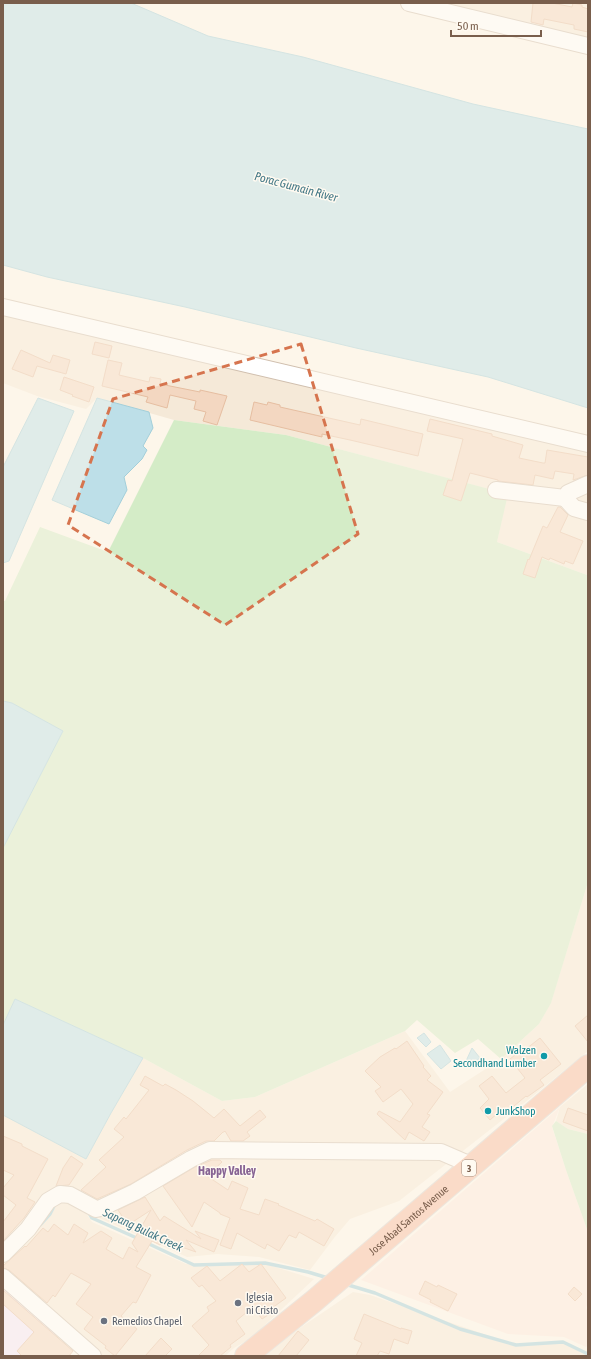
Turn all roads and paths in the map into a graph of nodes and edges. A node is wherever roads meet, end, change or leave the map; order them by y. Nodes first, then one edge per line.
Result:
1 (408, 3) edge
2 (588, 46) edge
3 (3, 307) edge
4 (588, 444) edge
5 (588, 484) edge
6 (496, 490) dead end
7 (565, 498) junction
8 (588, 512) edge
9 (588, 1066) edge
10 (471, 1165) junction
11 (3, 1254) edge
12 (3, 1277) edge
13 (93, 1356) edge
14 (246, 1356) edge

1 - 2 street
3 - 4 street
5 - 7 street
6 - 7 street
7 - 8 street
9 - 10 highway, Jose Abad Santos Avenue / 3
10 - 11 street
10 - 14 highway, Jose Abad Santos Avenue / 3
12 - 13 street

